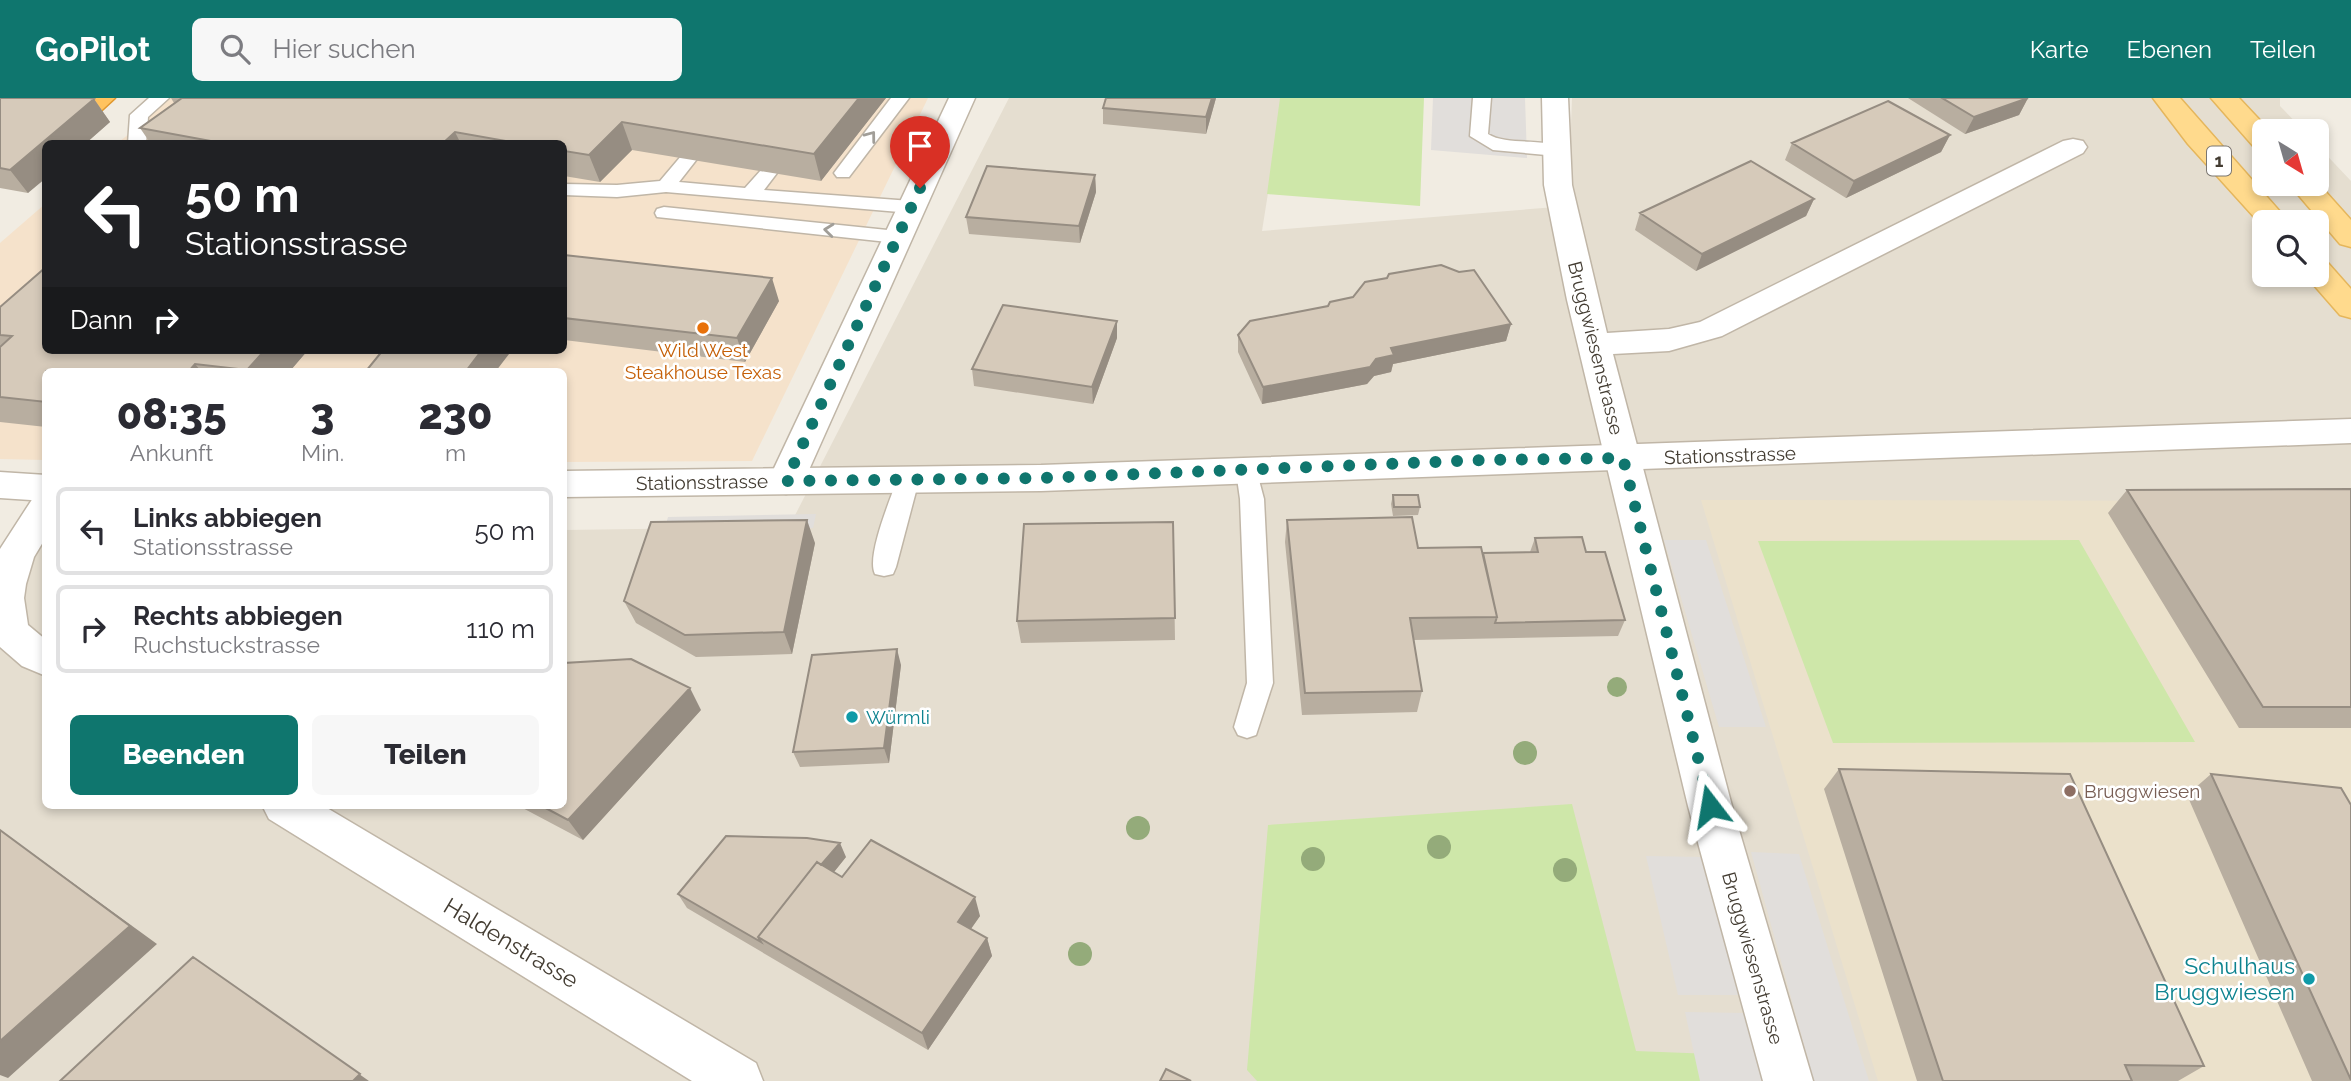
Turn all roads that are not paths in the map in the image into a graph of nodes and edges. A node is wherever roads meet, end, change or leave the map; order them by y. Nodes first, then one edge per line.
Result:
1 (102, 98) edge
2 (160, 98) edge
3 (900, 98) edge
4 (962, 98) edge
5 (1482, 98) edge
6 (1555, 98) edge
7 (2166, 98) edge
8 (2224, 98) edge
9 (2252, 128) edge
10 (52, 140) edge
11 (136, 140) edge
12 (2073, 146) dead end
13 (1557, 151) junction
14 (688, 159) edge
15 (768, 173) edge
16 (843, 173) dead end
17 (666, 186) junction
18 (567, 190) edge
19 (750, 194) junction
20 (2314, 196) edge
21 (911, 207) junction
22 (2263, 210) edge
23 (664, 213) dead end
24 (897, 237) junction
25 (2351, 238) edge
26 (2329, 283) edge
27 (2351, 307) edge
28 (1596, 345) junction
29 (2351, 431) edge
30 (1623, 458) junction
31 (1247, 471) junction
32 (908, 480) junction
33 (786, 481) junction
34 (567, 484) edge
35 (0, 485) edge
36 (42, 488) edge
37 (42, 513) edge
38 (884, 567) dead end
39 (42, 658) edge
40 (1247, 727) dead end
41 (291, 809) edge
42 (737, 1081) edge
43 (1788, 1081) edge

1 - 10 highway
2 - 11 lane
16 -> 3 lane
4 - 21 street
5 - 13 lane
6 - 13 street, Bruggwiesenstrasse
7 - 22 main road, 1
8 - 9 main road, 1
12 - 28 street
13 - 28 street, Bruggwiesenstrasse
14 - 17 lane
15 - 19 lane
17 - 18 lane
17 - 19 lane
19 - 21 lane
20 - 25 main road
21 - 24 street
24 -> 23 lane
24 - 33 street
26 - 27 main road
28 - 30 street, Bruggwiesenstrasse
29 - 30 street, Stationsstrasse
30 - 31 street, Stationsstrasse
30 - 43 street, Bruggwiesenstrasse
31 - 32 street, Stationsstrasse
31 - 40 lane
32 - 33 street, Stationsstrasse
32 - 38 lane
33 - 34 street, Stationsstrasse
35 - 36 street
37 - 39 street
41 - 42 street, Haldenstrasse

